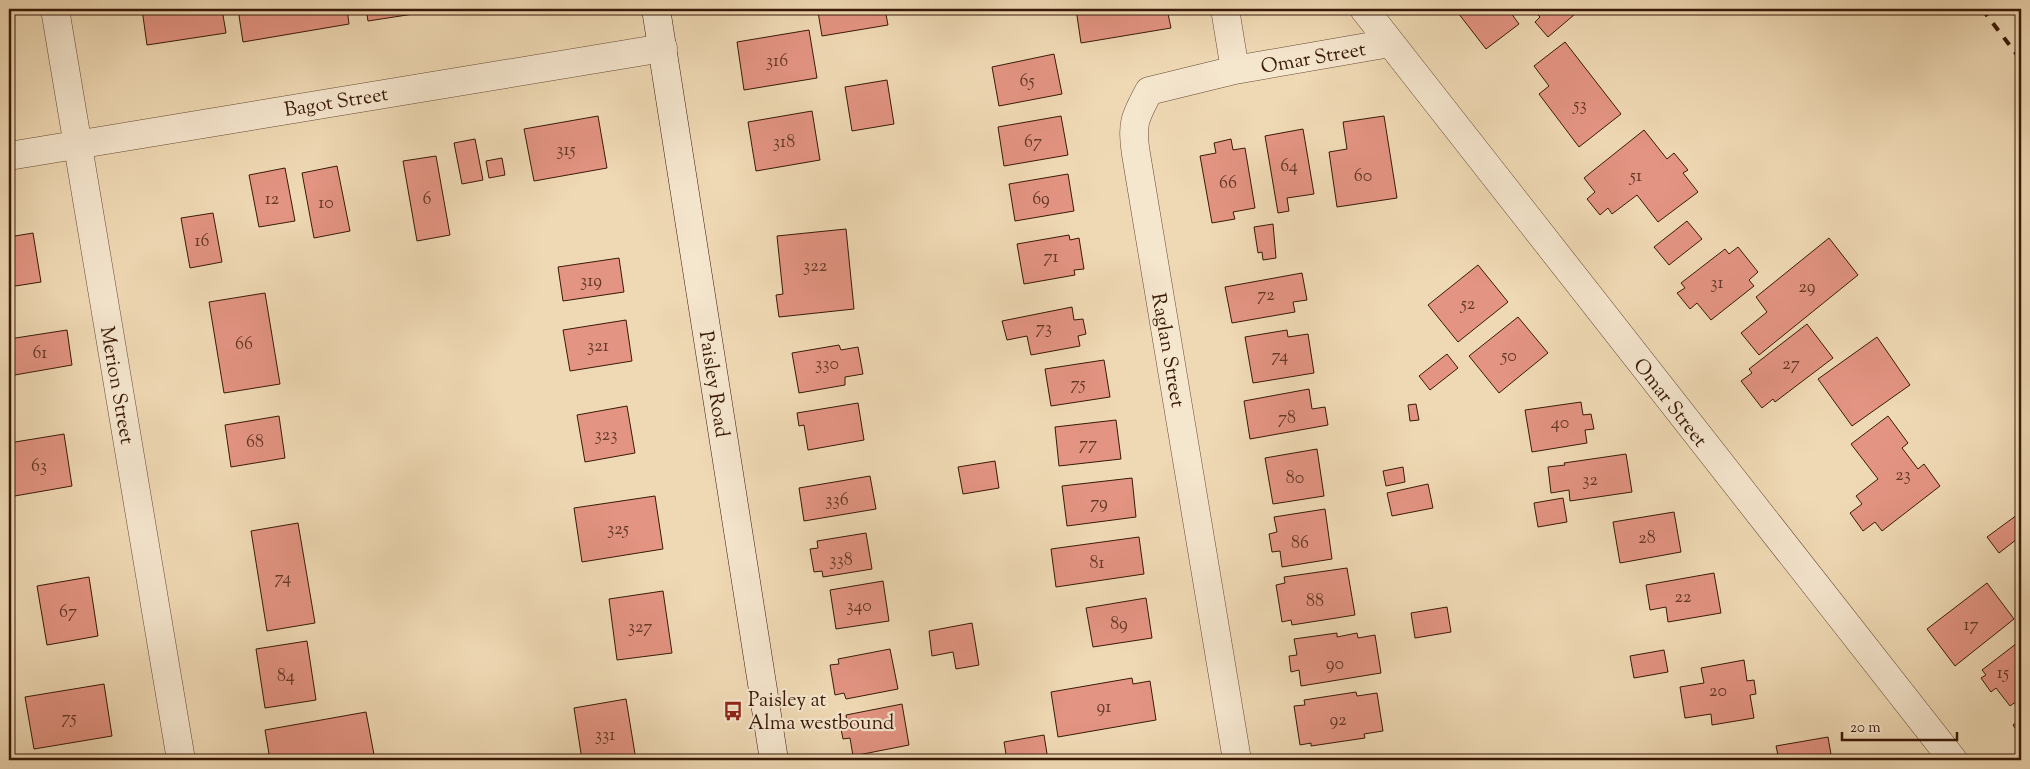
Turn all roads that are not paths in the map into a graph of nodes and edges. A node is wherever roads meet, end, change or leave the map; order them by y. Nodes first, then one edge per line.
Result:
1 (55, 9) edge
2 (656, 9) edge
3 (1225, 9) edge
4 (1364, 9) edge
5 (1390, 43) junction
6 (663, 48) junction
7 (1235, 70) junction
8 (77, 143) junction
9 (9, 156) edge
10 (181, 760) edge
11 (774, 760) edge
12 (1237, 760) edge
13 (1953, 760) edge

1 - 8 street, Merion Street
2 - 6 street, Paisley Road
3 - 7 street
4 - 5 street, Omar Street
5 - 7 street, Omar Street
5 - 13 street, Omar Street
6 - 8 street, Bagot Street
6 - 11 street, Paisley Road
7 - 12 street, Raglan Street
8 - 9 street, Bagot Street
8 - 10 street, Merion Street

